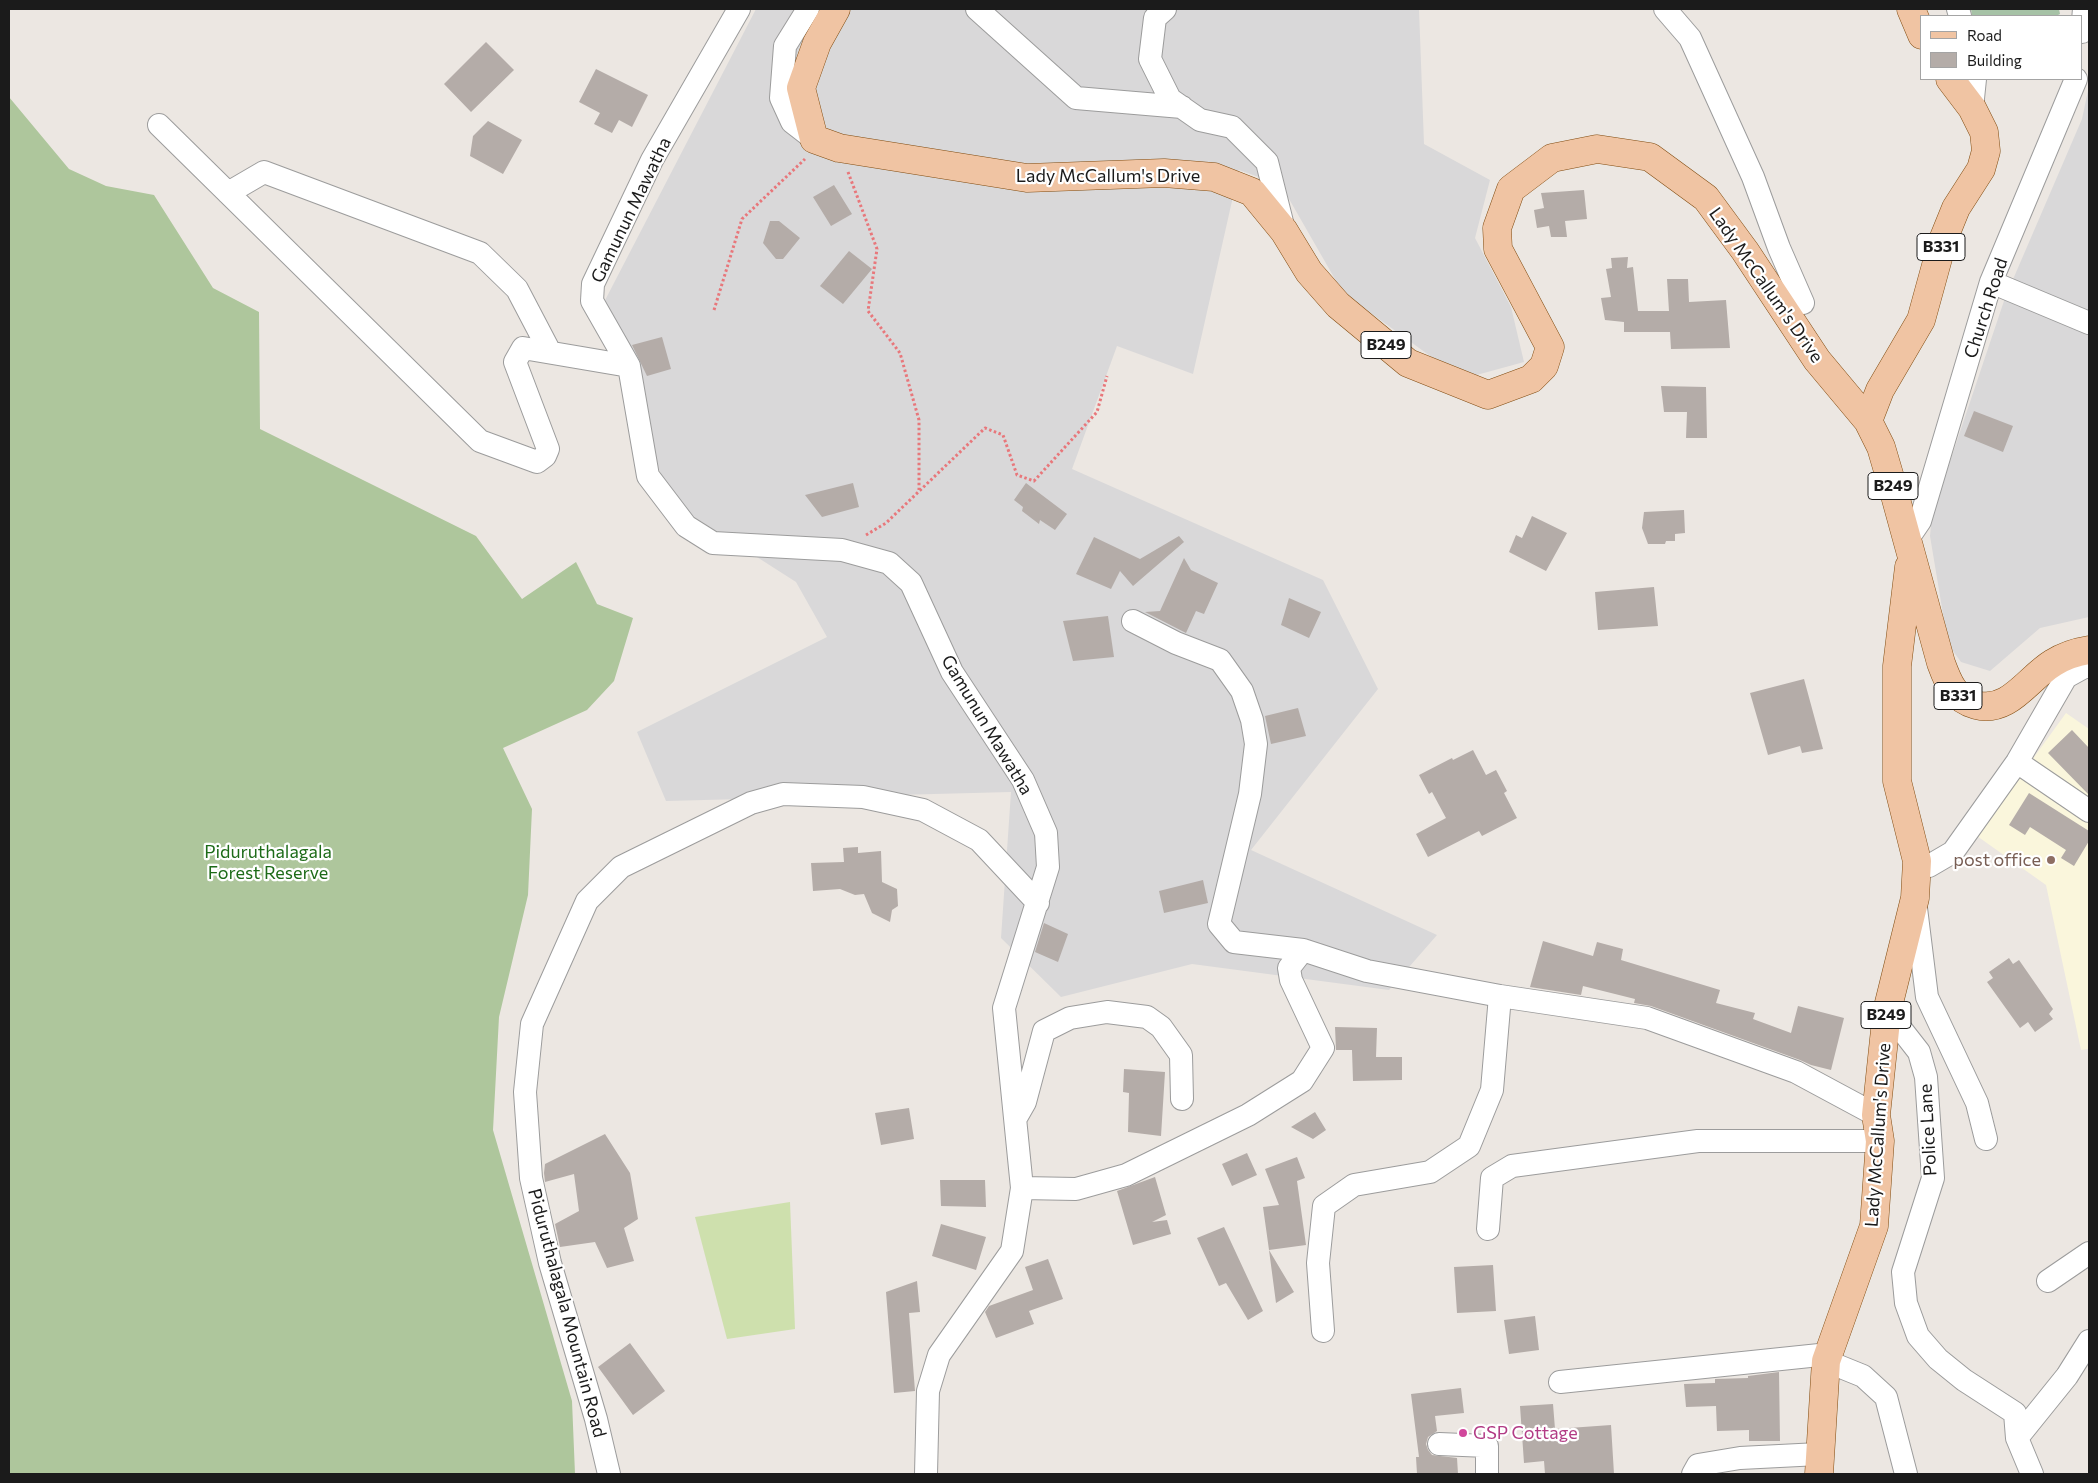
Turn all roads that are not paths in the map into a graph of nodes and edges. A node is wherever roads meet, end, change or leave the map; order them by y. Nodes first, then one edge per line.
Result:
1 (738, 9) edge
2 (808, 9) edge
3 (836, 9) edge
4 (977, 9) edge
5 (1165, 9) edge
6 (1665, 9) edge
7 (1911, 9) edge
8 (1920, 30) edge
9 (1951, 80) edge
10 (1975, 80) edge
11 (2076, 80) edge
12 (1182, 107) junction
13 (1972, 108) junction
14 (159, 125) dead end
15 (826, 143) junction
16 (228, 193) junction
17 (1284, 230) junction
18 (1991, 282) junction
19 (1803, 302) dead end
20 (2089, 323) edge
21 (550, 352) junction
22 (629, 366) junction
23 (1888, 377) junction
24 (1840, 389) junction
25 (1868, 421) junction
26 (1909, 546) junction
27 (1133, 621) dead end
28 (2089, 650) edge
29 (2089, 667) edge
30 (2017, 762) junction
31 (2089, 811) edge
32 (1917, 862) junction
33 (1914, 898) junction
34 (1038, 902) junction
35 (1303, 950) junction
36 (1500, 996) junction
37 (1887, 1011) junction
38 (1182, 1099) dead end
39 (1016, 1119) junction
40 (1878, 1128) junction
41 (1986, 1139) dead end
42 (1022, 1188) junction
43 (1488, 1229) dead end
44 (2089, 1253) edge
45 (2048, 1281) dead end
46 (1324, 1332) dead end
47 (2089, 1341) edge
48 (1827, 1357) junction
49 (1560, 1382) dead end
50 (2017, 1438) junction
51 (1439, 1444) dead end
52 (1819, 1464) edge
53 (609, 1474) edge
54 (926, 1474) edge
55 (1487, 1474) edge
56 (1693, 1474) edge
57 (1906, 1474) edge
58 (2032, 1474) edge

1 - 22 street, Gamunun Mawatha
2 - 15 street
3 - 15 main road
4 - 12 street
5 - 12 street
6 - 19 street
7 - 8 main road
9 - 13 main road, B331
10 - 13 street
11 - 18 street, Church Road
12 - 17 street
13 - 23 main road, B331
14 - 16 street
15 - 17 main road, Lady McCallum's Drive / B249
16 - 21 street
16 - 21 street
17 - 24 main road, Lady McCallum's Drive / B249
18 - 20 street
18 - 26 street, Church Road
21 - 22 street
22 - 34 street, Gamunun Mawatha
23 - 24 main road
23 - 25 main road, B331
24 - 25 main road, Lady McCallum's Drive / B249
25 - 26 main road, Lady McCallum's Drive / B249
26 - 28 main road, B331
26 - 32 main road, Lady McCallum's Drive / B249
27 - 35 street
29 - 30 street
30 - 31 street
30 - 32 street
32 - 33 main road, Lady McCallum's Drive / B249
33 - 37 main road, Lady McCallum's Drive / B249
33 - 41 street
34 - 39 street, Gamunun Mawatha
34 - 53 street, Piduruthalagala Mountain Road
35 - 36 street
35 - 42 street
36 - 40 street
36 - 46 street
37 - 40 main road, Lady McCallum's Drive / B249
37 - 50 street, Police Lane
38 - 39 street
39 - 42 street, Gamunun Mawatha
40 - 43 street
40 - 48 main road, Lady McCallum's Drive / B249
42 - 54 street, Gamunun Mawatha
44 - 45 street
47 - 50 street
48 - 49 street
48 - 52 main road, Lady McCallum's Drive / B249
48 - 57 street
50 - 58 street, Police Lane
51 - 55 street
52 - 56 street

